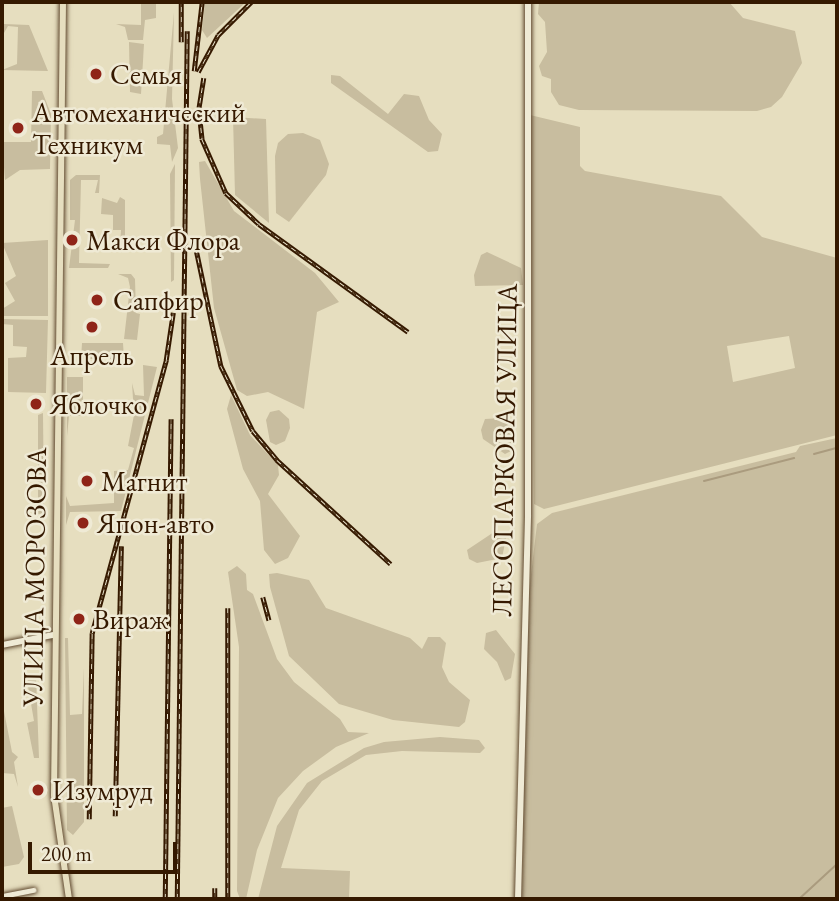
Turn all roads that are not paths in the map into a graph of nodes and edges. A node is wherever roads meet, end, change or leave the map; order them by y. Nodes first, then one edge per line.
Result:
1 (63, 2) edge
2 (528, 2) edge
3 (53, 635) junction
4 (2, 646) edge
5 (33, 890) dead end
6 (2, 897) edge
7 (69, 899) edge
8 (518, 899) edge

1 - 3 main road, УЛИЦА МОРОЗОВА
2 - 8 street, ЛЕСОПАРКОВАЯ УЛИЦА
3 - 4 street
3 - 7 main road, УЛИЦА МОРОЗОВА
5 - 6 street

